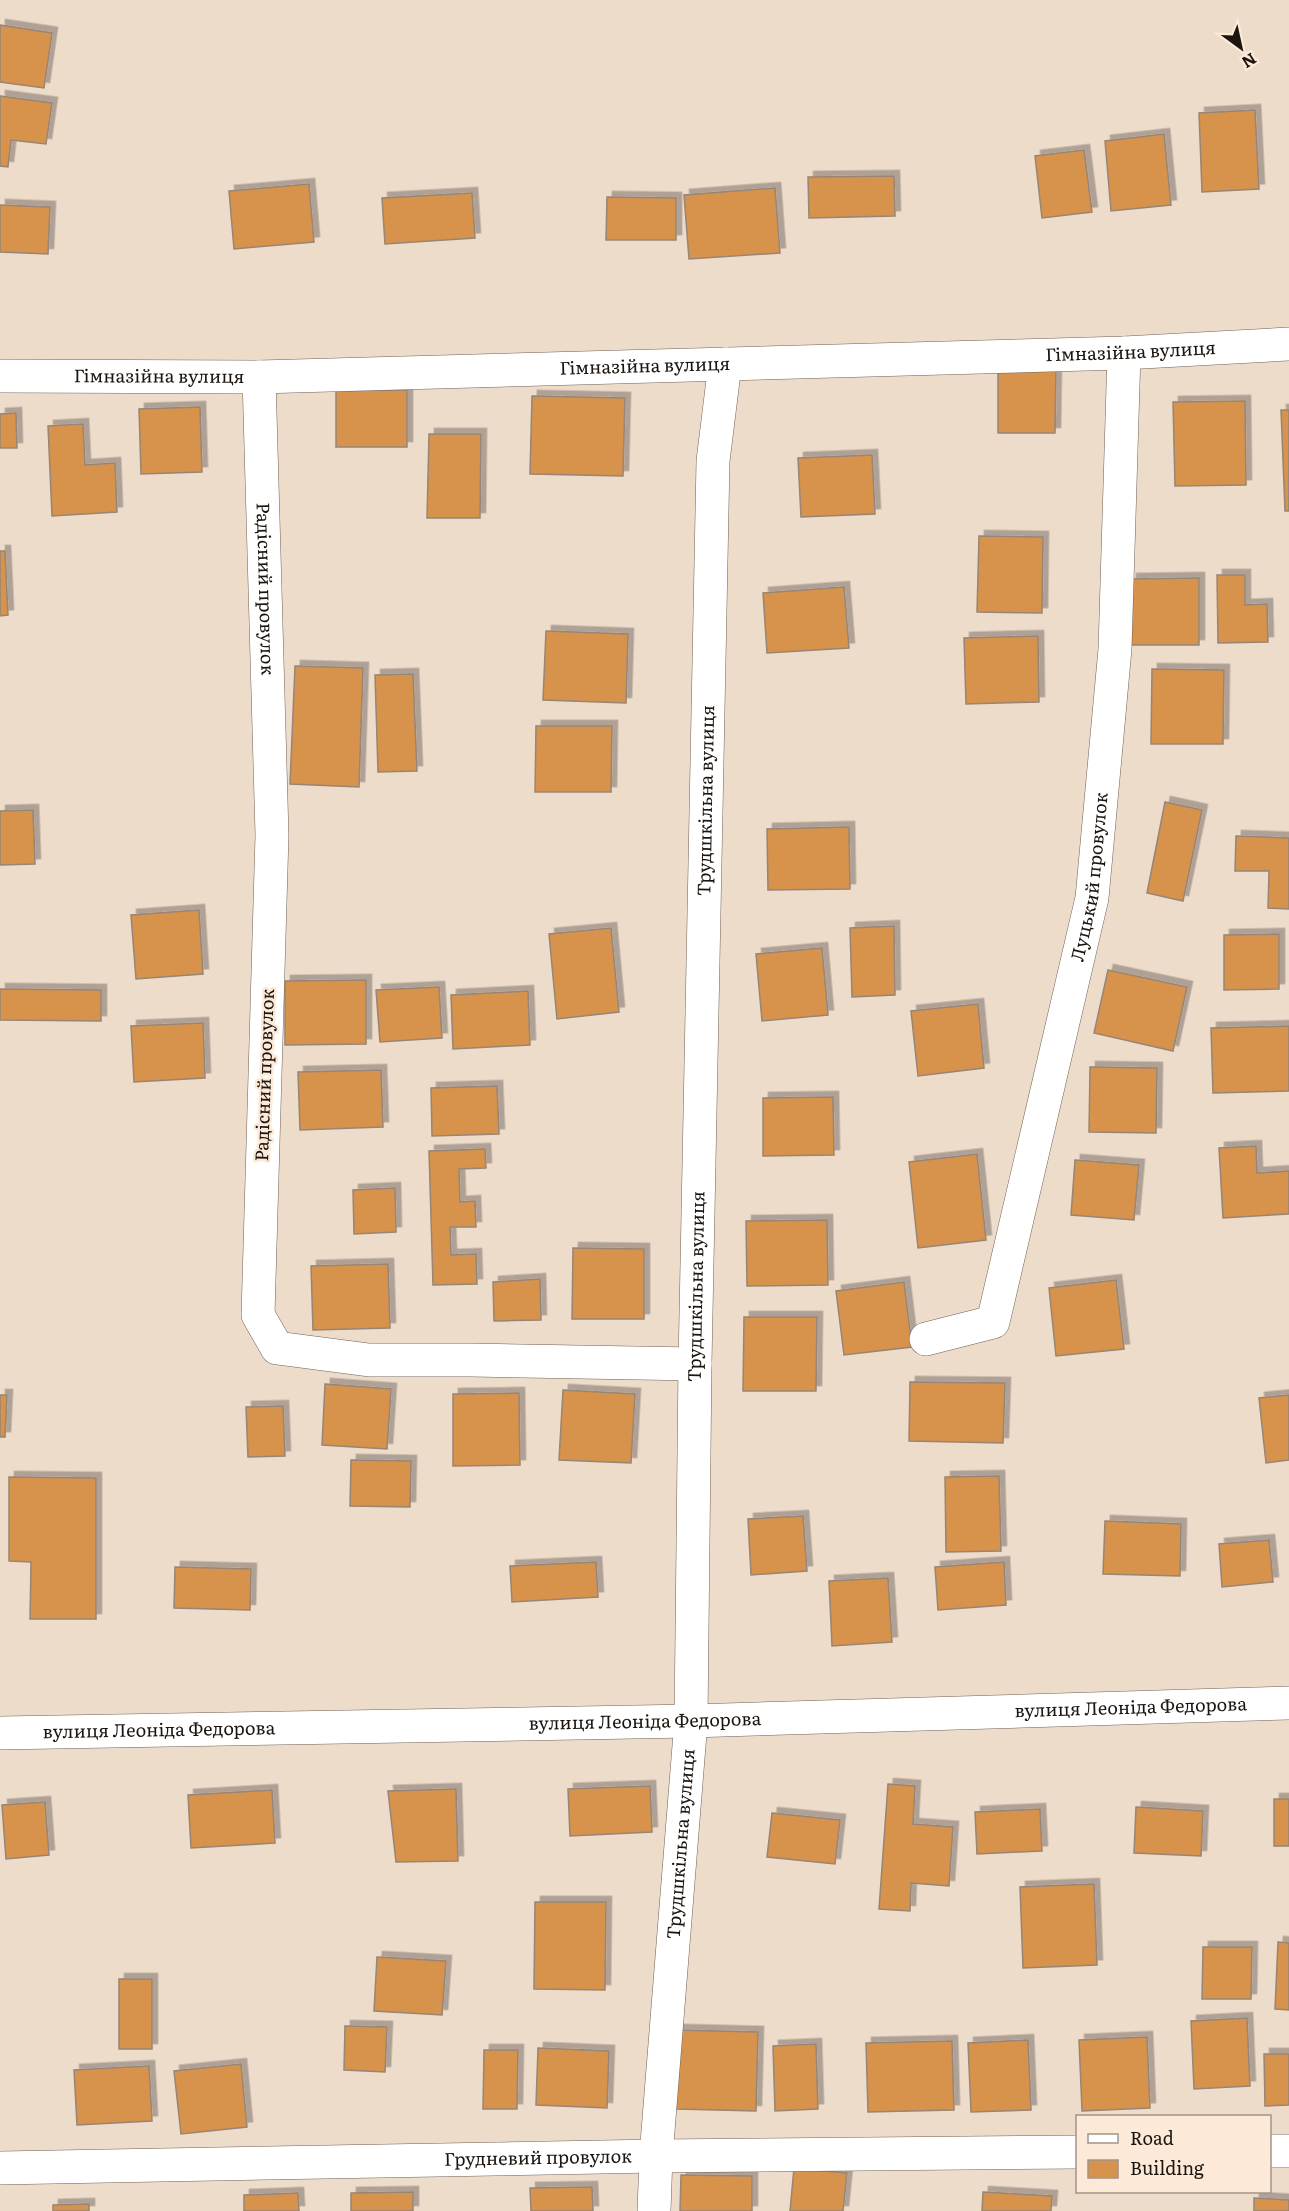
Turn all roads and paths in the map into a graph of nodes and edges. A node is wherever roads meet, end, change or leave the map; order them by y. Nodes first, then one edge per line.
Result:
1 (1289, 344) edge
2 (1124, 353) junction
3 (725, 364) junction
4 (0, 376) edge
5 (259, 377) junction
6 (926, 1339) dead end
7 (695, 1364) junction
8 (1289, 1703) edge
9 (691, 1721) junction
10 (0, 1732) edge
11 (1271, 2151) edge
12 (1289, 2151) edge
13 (1076, 2152) edge
14 (656, 2156) junction
15 (0, 2168) edge
16 (654, 2211) edge

1 - 2 street, Гімназійна вулиця
2 - 3 street, Гімназійна вулиця
2 - 6 street, Луцький провулок
3 - 5 street, Гімназійна вулиця
3 - 7 street, Трудшкільна вулиця
4 - 5 street, Гімназійна вулиця
5 - 7 street, Радісний провулок
7 - 9 street, Трудшкільна вулиця
8 - 9 street, вулиця Леоніда Федорова
9 - 10 street, вулиця Леоніда Федорова
9 - 14 street, Трудшкільна вулиця
11 - 12 street
13 - 14 street, Грудневий провулок
14 - 15 street, Грудневий провулок
14 - 16 street, Трудшкільна вулиця

